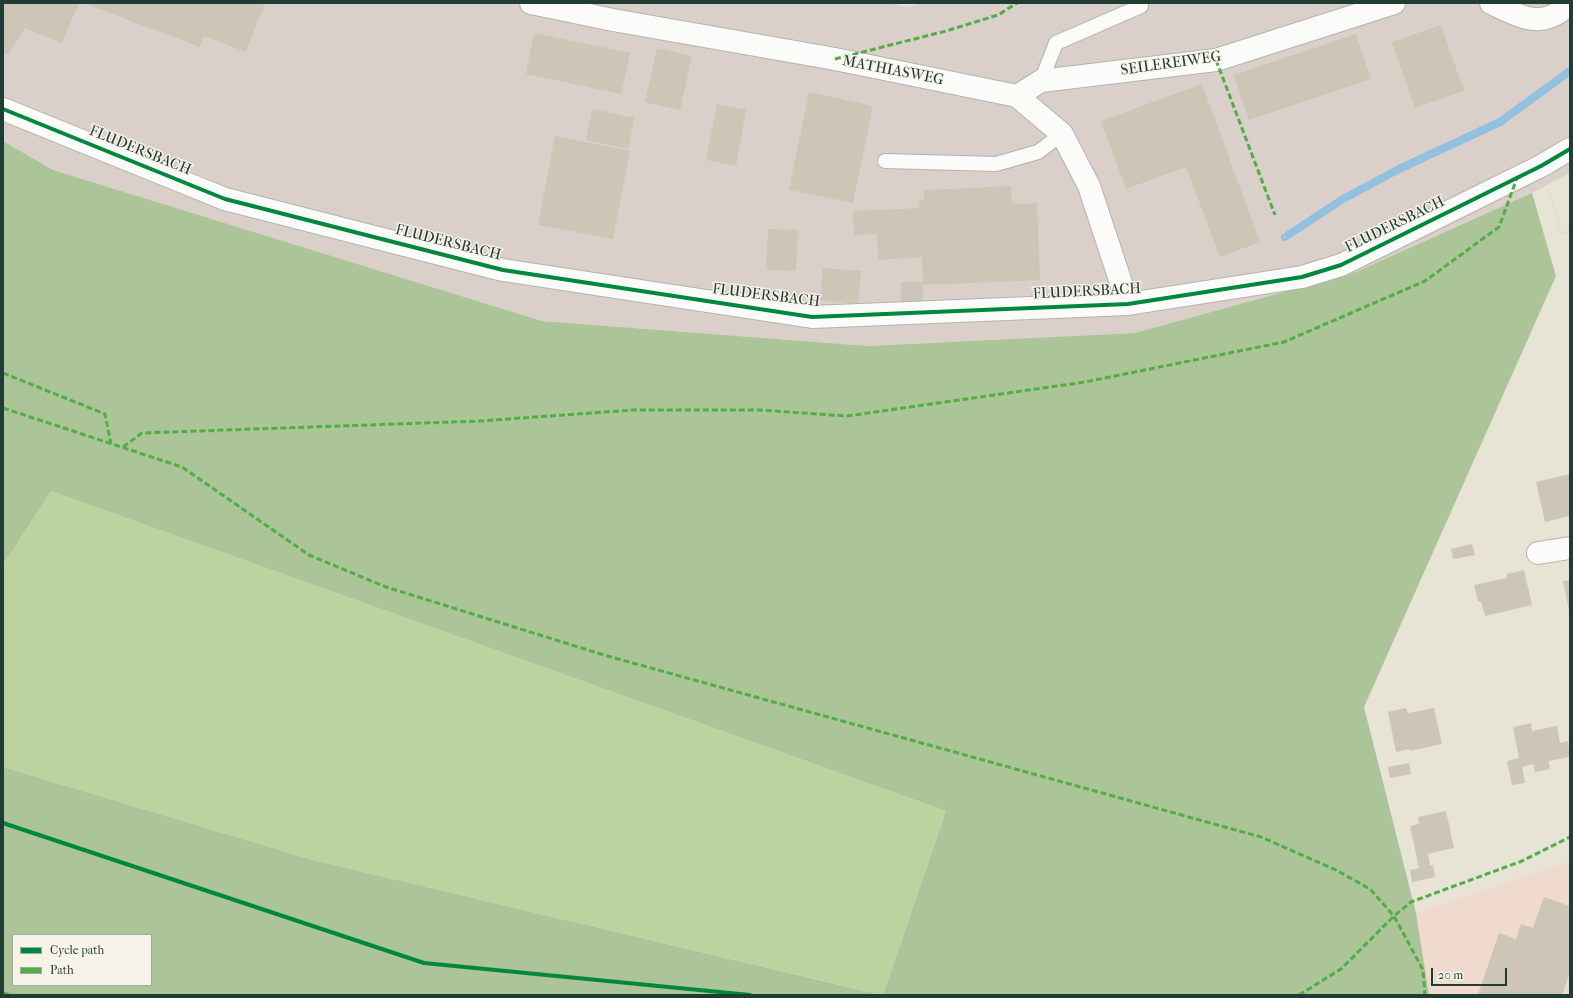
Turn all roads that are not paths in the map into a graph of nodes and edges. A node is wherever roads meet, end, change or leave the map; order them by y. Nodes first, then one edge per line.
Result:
1 (531, 3) edge
2 (1394, 3) edge
3 (1491, 3) edge
4 (1570, 3) edge
5 (1141, 6) dead end
6 (1041, 81) junction
7 (1017, 96) junction
8 (3, 109) edge
9 (1062, 134) junction
10 (1570, 149) edge
11 (885, 161) dead end
12 (1128, 304) junction
13 (1570, 548) edge
14 (1538, 553) dead end

1 - 7 street, MATHIASWEG
2 - 6 street, SEILEREIWEG
3 - 4 street
5 - 6 lane
6 - 7 street, SEILEREIWEG
7 - 9 street, MATHIASWEG
8 - 12 street, FLUDERSBACH
9 - 11 lane
9 - 12 street, MATHIASWEG
10 - 12 street, FLUDERSBACH
13 - 14 street

